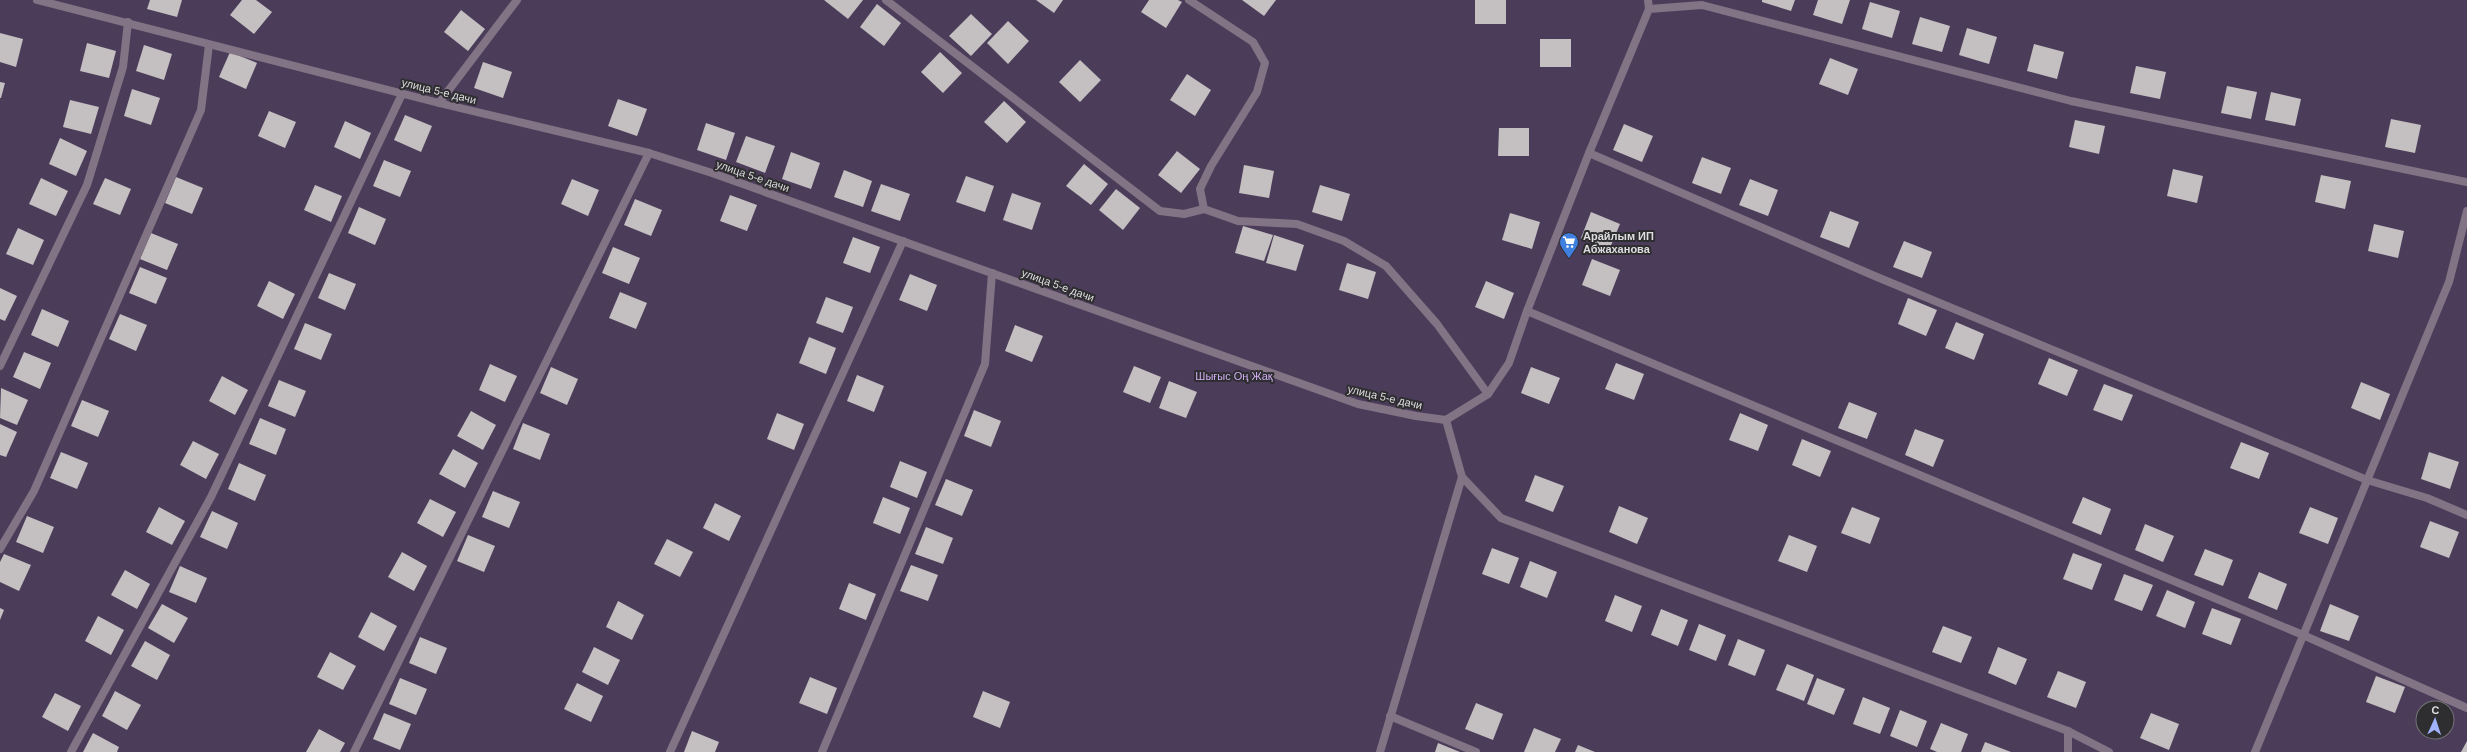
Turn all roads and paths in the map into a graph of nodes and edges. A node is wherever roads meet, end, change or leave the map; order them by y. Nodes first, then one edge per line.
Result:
1 (37, 0) edge
2 (517, 0) edge
3 (886, 0) edge
4 (1189, 0) edge
5 (1648, 0) edge
6 (1649, 9) junction
7 (128, 22) junction
8 (209, 45) junction
9 (402, 94) junction
10 (439, 103) junction
11 (649, 153) junction
12 (1589, 153) junction
13 (2467, 182) edge
14 (1204, 209) junction
15 (2467, 211) edge
16 (903, 241) junction
17 (992, 273) junction
18 (1527, 311) junction
19 (0, 366) edge
20 (1488, 394) junction
21 (1446, 420) junction
22 (1462, 477) junction
23 (2368, 480) junction
24 (2467, 515) edge
25 (0, 549) edge
26 (2304, 635) junction
27 (2467, 708) edge
28 (1390, 716) junction
29 (2068, 731) junction
30 (71, 752) edge
31 (354, 752) edge
32 (670, 752) edge
33 (822, 752) edge
34 (1380, 752) edge
35 (1476, 752) edge
36 (2068, 752) edge
37 (2109, 752) edge
38 (2255, 752) edge

1 - 7 street, улица 5-е дачи
2 - 10 street
3 - 14 street
4 - 14 street
5 - 6 street
6 - 12 street
6 - 13 street
7 - 8 street, улица 5-е дачи
7 - 19 street
8 - 9 street, улица 5-е дачи
8 - 25 street
9 - 10 street, улица 5-е дачи
9 - 30 street
10 - 11 street, улица 5-е дачи
11 - 16 street, улица 5-е дачи
11 - 31 street
12 - 18 street
12 - 23 street
14 - 20 street
15 - 23 street
16 - 17 street, улица 5-е дачи
16 - 32 street
17 - 21 street, улица 5-е дачи
17 - 33 street
18 - 20 street
18 - 26 street
20 - 21 street
21 - 22 street
22 - 28 street
22 - 29 street
23 - 24 street
23 - 26 street
26 - 27 street
26 - 38 street
28 - 34 street
28 - 35 street
29 - 36 street
29 - 37 street

